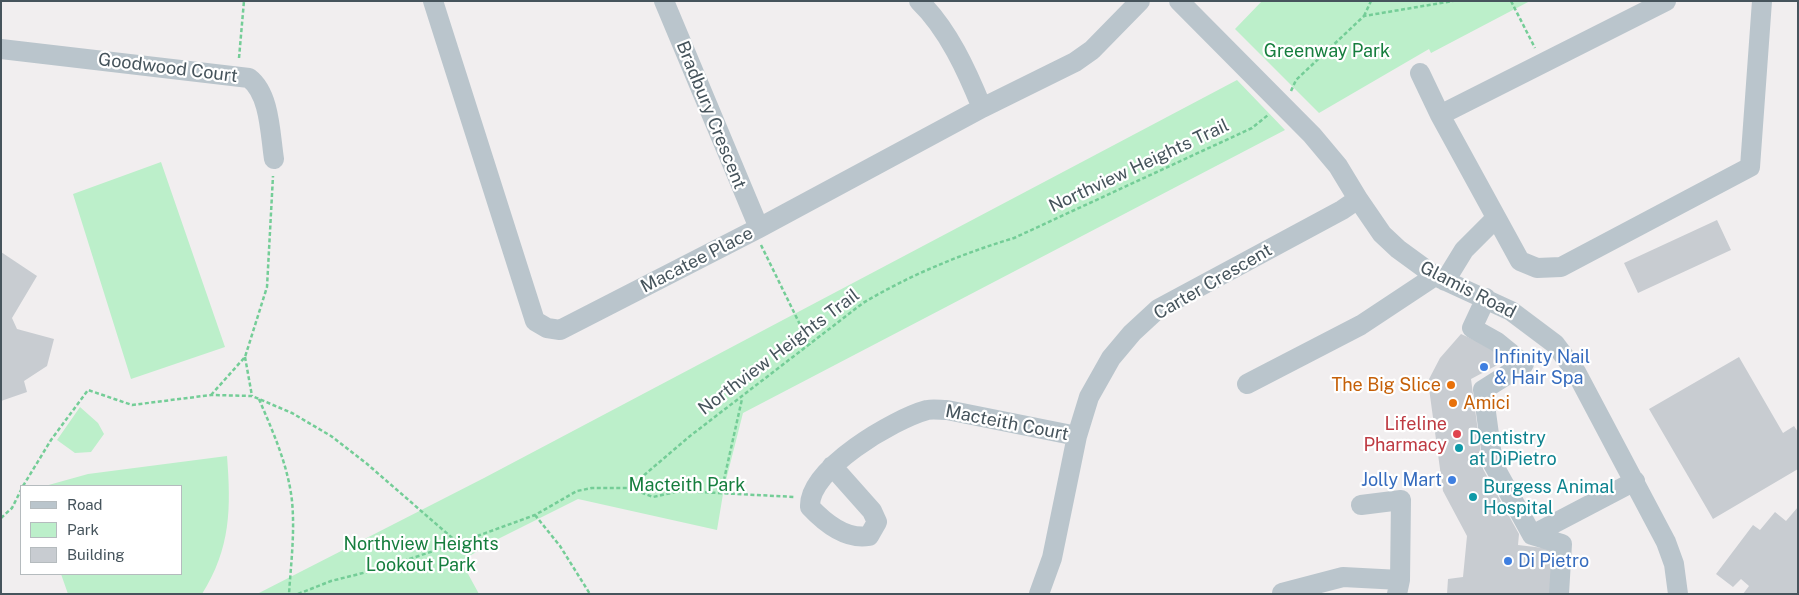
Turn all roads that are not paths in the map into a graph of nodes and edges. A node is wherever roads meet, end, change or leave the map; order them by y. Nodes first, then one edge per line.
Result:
1 (433, 1) edge
2 (664, 1) edge
3 (919, 1) edge
4 (1140, 1) edge
5 (1179, 1) edge
6 (1666, 1) edge
7 (1762, 1) edge
8 (1, 49) edge
9 (1420, 73) dead end
10 (982, 108) junction
11 (1440, 114) junction
12 (274, 159) road end
13 (1358, 200) junction
14 (1496, 218) junction
15 (759, 228) junction
16 (1440, 278) junction
17 (1486, 298) junction
18 (1247, 384) dead end
19 (1077, 436) junction
20 (832, 466) junction
21 (1635, 482) junction
22 (1361, 505) dead end
23 (1532, 535) junction
24 (1398, 587) edge
25 (1282, 593) edge
26 (1039, 594) edge
27 (1559, 594) edge
28 (1678, 594) edge

1 - 15 street, Macatee Place
2 - 15 street, Bradbury Crescent
3 - 10 street
4 - 10 street, Macatee Place
5 - 13 street, Glamis Road
6 - 11 street
7 - 14 street
8 - 12 street, Goodwood Court
9 - 11 street
10 - 15 street, Macatee Place
11 - 14 street
13 - 16 street, Glamis Road
13 - 19 street, Carter Crescent
14 - 16 street
16 - 17 street, Glamis Road
16 - 18 street
17 - 21 street, Glamis Road
17 - 23 street
19 - 20 street, Macteith Court
19 - 26 street, Carter Crescent
20 - 20 street, Macteith Court
21 - 23 street
21 - 28 street, Glamis Road
22 - 24 street
23 - 27 street
24 - 25 street

